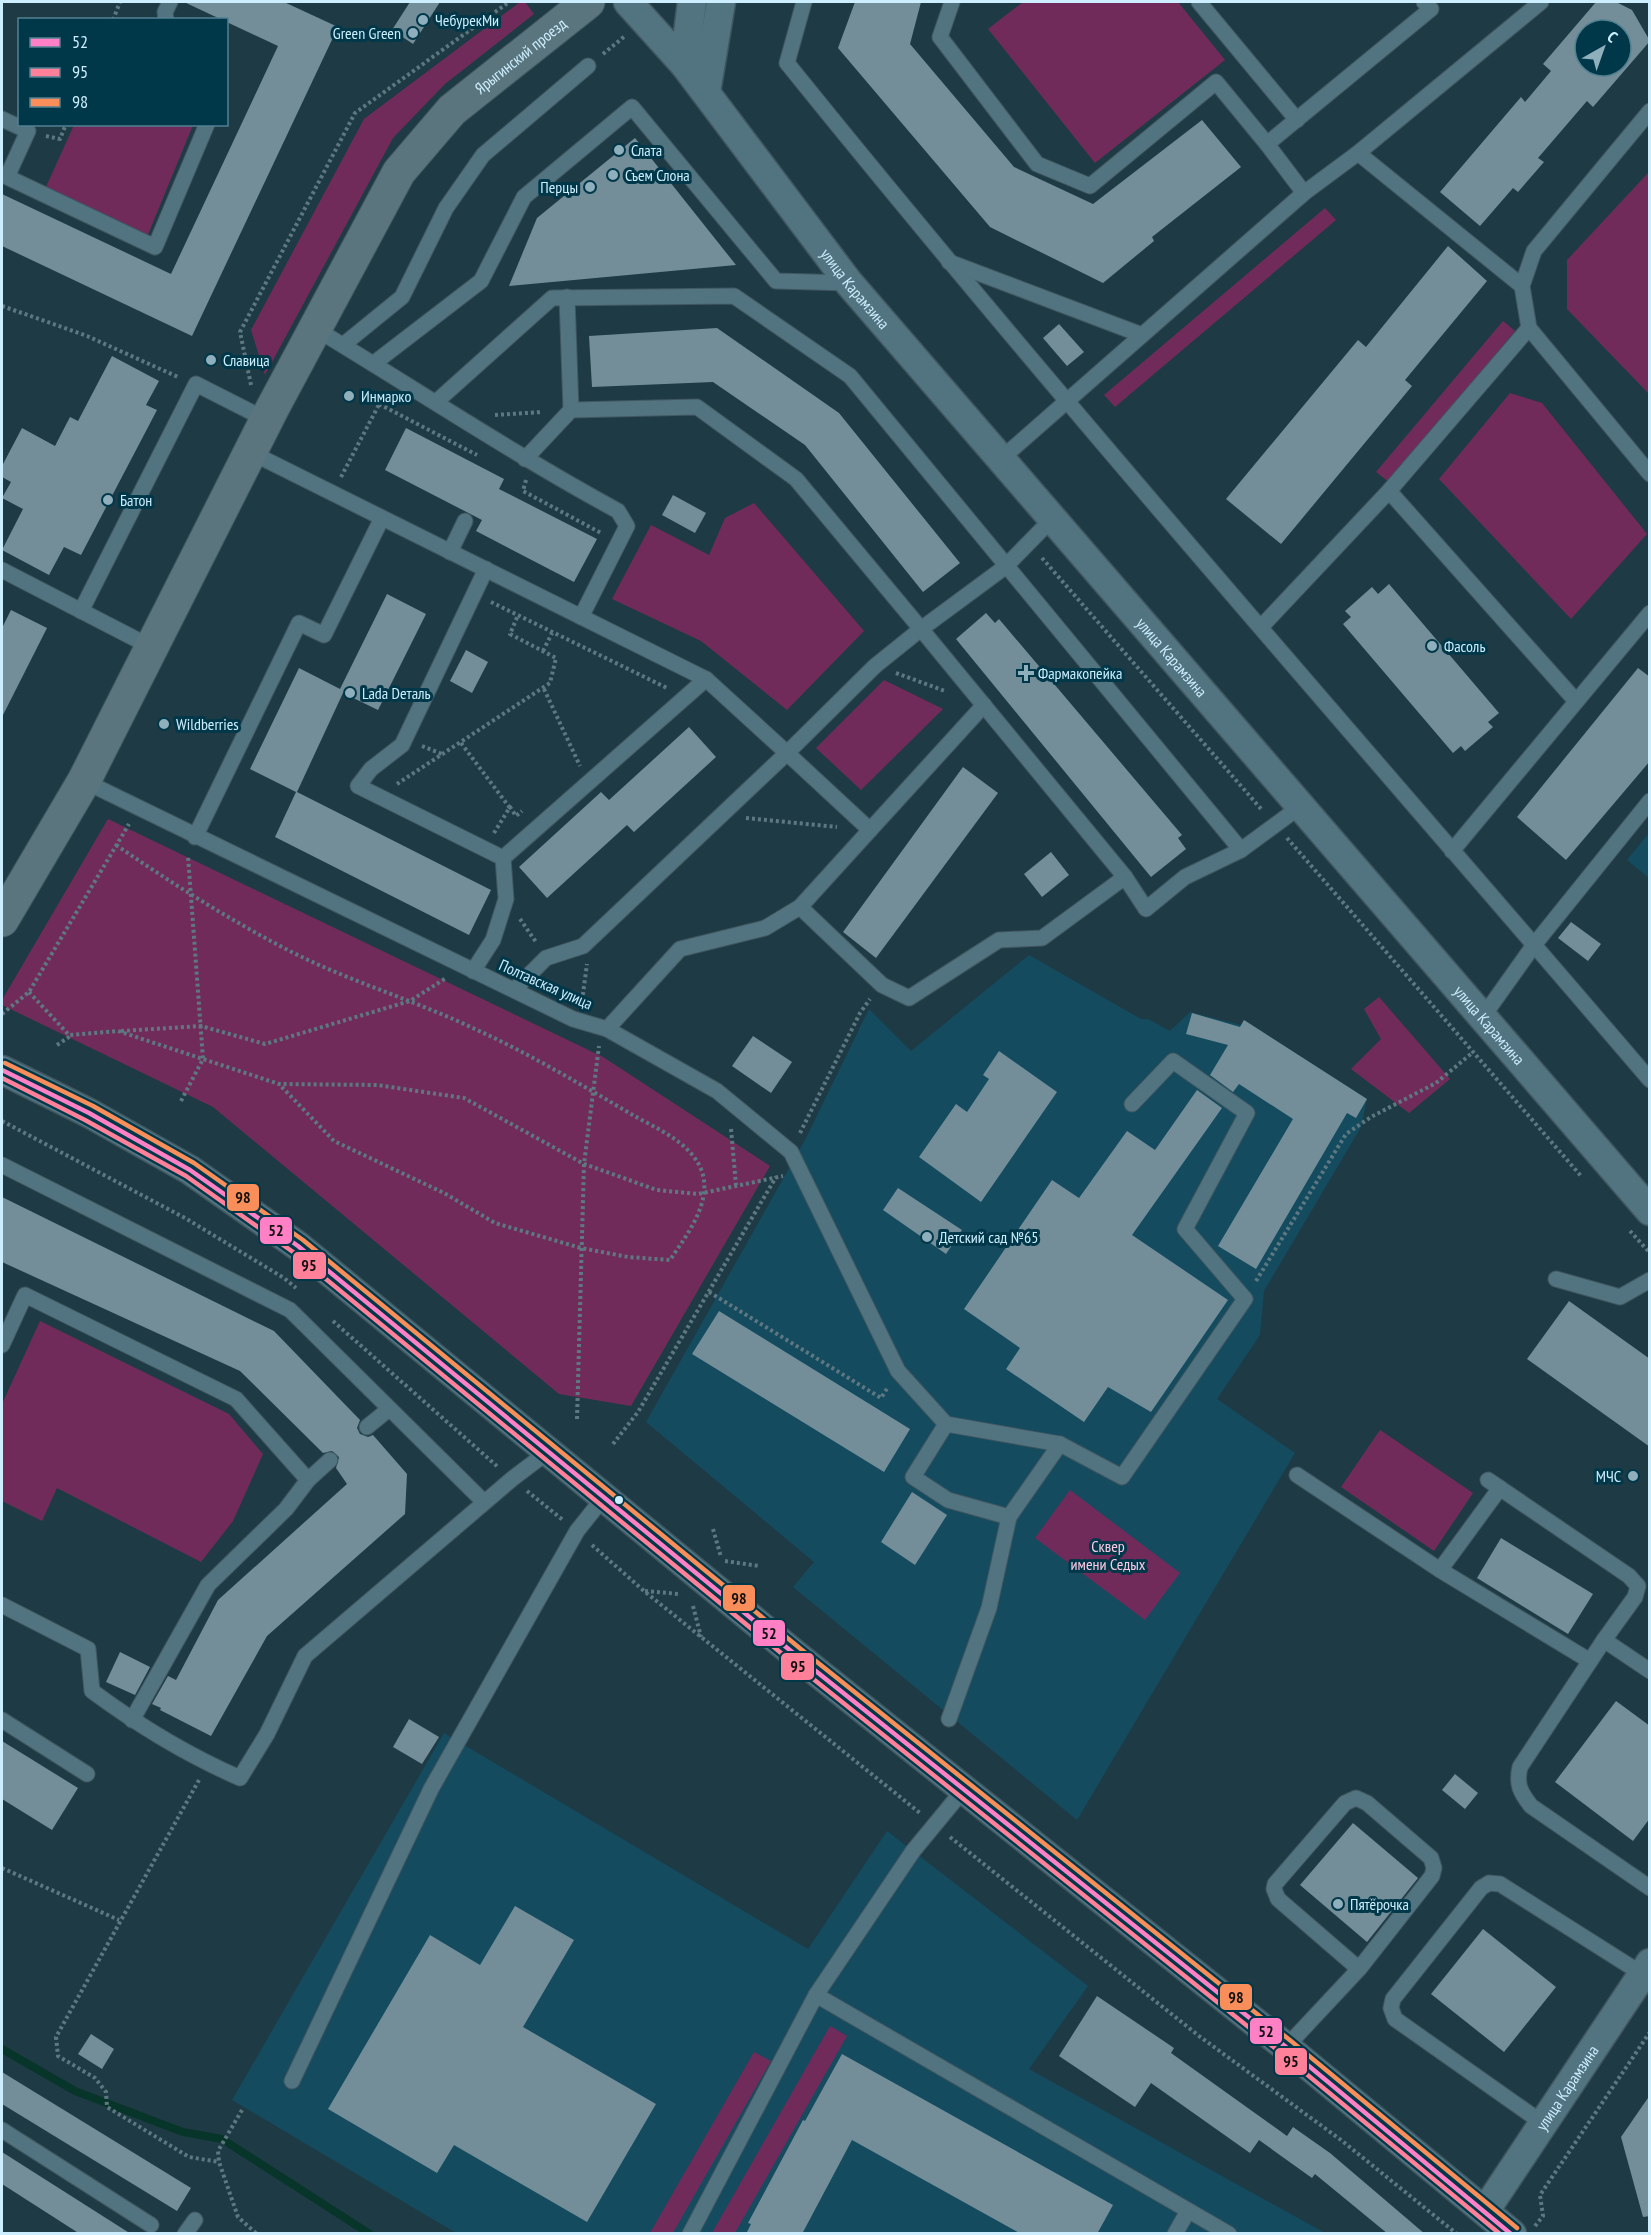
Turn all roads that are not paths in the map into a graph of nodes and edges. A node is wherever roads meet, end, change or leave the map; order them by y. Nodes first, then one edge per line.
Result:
1 (170, 2) edge
2 (588, 2) edge
3 (628, 2) edge
4 (692, 2) edge
5 (721, 2) edge
6 (804, 2) edge
7 (952, 2) edge
8 (1199, 2) edge
9 (1424, 2) edge
10 (1541, 2) edge
11 (166, 18) edge
12 (684, 64) junction
13 (588, 66) dead end
14 (706, 92) junction
15 (1650, 111) edge
16 (2, 119) edge
17 (1297, 120) junction
18 (206, 126) edge
19 (1267, 144) junction
20 (1358, 153) junction
21 (1304, 194) junction
22 (947, 261) junction
23 (849, 283) junction
24 (1522, 286) junction
25 (567, 297) junction
26 (1529, 328) junction
27 (1142, 335) junction
28 (330, 337) junction
29 (373, 364) junction
30 (436, 402) junction
31 (1066, 402) junction
32 (571, 410) junction
33 (267, 420) junction
34 (250, 452) junction
35 (525, 459) junction
36 (1001, 459) junction
37 (1650, 474) edge
38 (1389, 491) junction
39 (382, 518) junction
40 (1052, 519) junction
41 (465, 521) dead end
42 (450, 552) junction
43 (1005, 567) junction
44 (486, 569) junction
45 (2, 570) edge
46 (81, 611) junction
47 (1650, 613) edge
48 (582, 617) junction
49 (1261, 627) junction
50 (921, 629) junction
51 (153, 648) junction
52 (706, 679) junction
53 (1575, 700) junction
54 (984, 705) junction
55 (787, 753) junction
56 (84, 781) junction
57 (1650, 801) edge
58 (1301, 806) junction
59 (870, 830) junction
60 (193, 836) junction
61 (1241, 850) junction
62 (1452, 851) junction
63 (503, 858) junction
64 (1125, 877) junction
65 (800, 907) junction
66 (2, 920) edge
67 (1534, 945) junction
68 (473, 971) junction
69 (514, 990) junction
70 (1482, 1018) junction
71 (607, 1029) junction
72 (2, 1070) edge
73 (1650, 1080) edge
74 (1132, 1104) dead end
75 (2, 1165) edge
76 (1650, 1211) edge
77 (1556, 1279) dead end
78 (1650, 1280) edge
79 (2, 1345) edge
80 (389, 1409) junction
81 (946, 1424) junction
82 (367, 1427) dead end
83 (1060, 1444) junction
84 (549, 1451) junction
85 (330, 1460) dead end
86 (1296, 1475) dead end
87 (308, 1480) junction
88 (604, 1497) junction
89 (484, 1502) junction
90 (1009, 1517) junction
91 (1440, 1570) junction
92 (2, 1605) edge
93 (1604, 1640) junction
94 (1590, 1662) junction
95 (1650, 1671) edge
96 (949, 1719) dead end
97 (2, 1720) edge
98 (132, 1720) junction
99 (87, 1774) dead end
100 (964, 1788) junction
101 (1650, 1887) edge
102 (1359, 1969) junction
103 (1647, 1972) edge
104 (816, 1995) junction
105 (1286, 2047) junction
106 (292, 2081) dead end
107 (1544, 2124) junction
108 (2, 2130) edge
109 (1188, 2211) junction
110 (1485, 2211) junction
111 (195, 2220) dead end
112 (151, 2225) dead end
113 (185, 2234) edge
114 (690, 2234) edge
115 (1175, 2234) edge
116 (1229, 2234) edge
117 (1512, 2234) edge

1 - 11 lane
2 - 28 main road, Ярыгинский проезд
3 - 12 street, улица Карамзина
4 - 12 street
5 - 14 street
6 - 22 lane
7 - 19 lane
8 - 17 lane
9 - 17 lane
10 - 20 lane
12 - 14 street, улица Карамзина
13 - 28 lane
14 - 23 street, улица Карамзина
15 - 24 lane
16 - 18 lane
17 - 19 lane
19 - 21 lane
20 - 21 lane
20 - 24 lane
21 - 27 lane
22 - 27 lane
22 - 31 lane
23 - 29 lane
23 - 36 street, улица Карамзина
24 - 26 lane
25 - 30 lane
25 - 32 lane
25 - 43 lane
26 - 37 lane
26 - 38 lane
27 - 31 lane
28 - 29 lane
28 - 33 main road, Ярыгинский проезд
29 - 30 lane
30 - 35 lane
31 - 36 lane
31 - 49 lane
32 - 35 lane
32 - 50 lane
33 - 34 main road, Ярыгинский проезд
33 - 46 lane
34 - 39 lane
34 - 51 main road, Ярыгинский проезд
35 - 48 lane
36 - 40 street, улица Карамзина
38 - 49 lane
38 - 53 lane
39 - 42 lane
39 - 60 lane
40 - 43 lane
40 - 58 street, улица Карамзина
41 - 42 lane
42 - 44 lane
43 - 50 lane
43 - 61 lane
44 - 48 lane
44 - 63 lane
45 - 46 lane
46 - 51 lane
47 - 53 lane
48 - 52 lane
49 - 62 lane
50 - 54 lane
50 - 55 lane
51 - 56 main road, Ярыгинский проезд
52 - 55 lane
52 - 63 lane
53 - 62 lane
54 - 59 lane
54 - 64 lane
55 - 59 lane
55 - 69 lane
56 - 60 lane, Полтавская улица
56 - 66 main road, Ярыгинский проезд
57 - 67 lane
58 - 61 lane
58 - 70 street, улица Карамзина
59 - 65 lane
60 - 68 lane, Полтавская улица
61 - 64 lane
62 - 67 lane
63 - 68 lane
64 - 65 lane
65 - 71 lane
67 - 70 lane
67 - 73 lane
68 - 69 lane, Полтавская улица
69 - 71 lane, Полтавская улица
70 - 76 street, улица Карамзина
71 - 81 lane, Полтавская улица
72 - 84 street
74 - 83 lane
75 - 80 lane
77 - 78 lane
79 - 87 lane
80 - 82 lane
80 - 89 lane
81 - 83 lane
81 - 90 lane
83 - 90 lane
84 - 88 street
84 - 89 lane
85 - 87 lane
86 - 91 lane
87 - 98 lane
88 - 100 street
88 - 106 lane
89 - 98 lane
90 - 96 lane
91 - 93 lane
91 - 94 lane
92 - 98 lane
93 - 94 lane
93 - 95 lane
94 - 101 lane
97 - 99 lane
100 - 104 lane
100 - 105 street
102 - 102 lane
102 - 105 lane
103 - 107 street, улица Карамзина
103 - 107 lane
104 - 109 lane
104 - 114 lane
105 - 110 street
107 - 110 street, улица Карамзина
108 - 112 lane
109 - 115 lane
109 - 116 lane
110 - 117 street
111 - 113 lane

